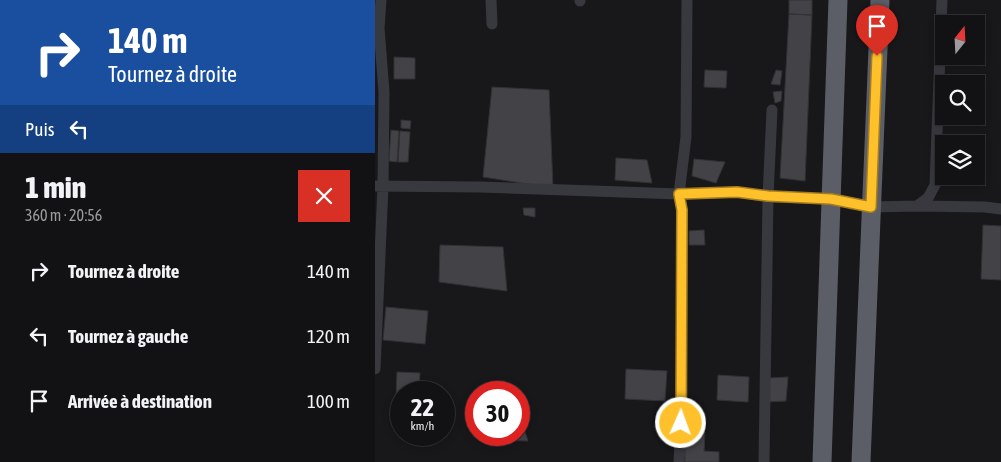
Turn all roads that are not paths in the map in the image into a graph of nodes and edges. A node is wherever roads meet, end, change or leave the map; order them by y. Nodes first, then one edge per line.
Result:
1 (381, 0) edge
2 (491, 0) edge
3 (687, 0) edge
4 (838, 0) edge
5 (880, 0) edge
6 (942, 0) edge
7 (493, 24) dead end
8 (772, 110) dead end
9 (379, 186) edge
10 (679, 194) junction
11 (768, 196) junction
12 (831, 199) junction
13 (917, 206) junction
14 (871, 207) junction
15 (1001, 209) edge
16 (375, 369) edge
17 (679, 462) edge
18 (764, 462) edge
19 (822, 462) edge
20 (861, 462) edge

1 - 9 street
2 - 7 street
3 - 10 street
4 - 12 highway
5 - 14 highway
6 - 13 street
8 - 11 street
9 - 10 street
9 - 16 street
10 - 11 street
10 - 17 street
11 - 12 street
11 - 18 street
12 - 14 street
12 - 19 highway
13 - 14 street
13 - 15 street
14 - 20 highway

